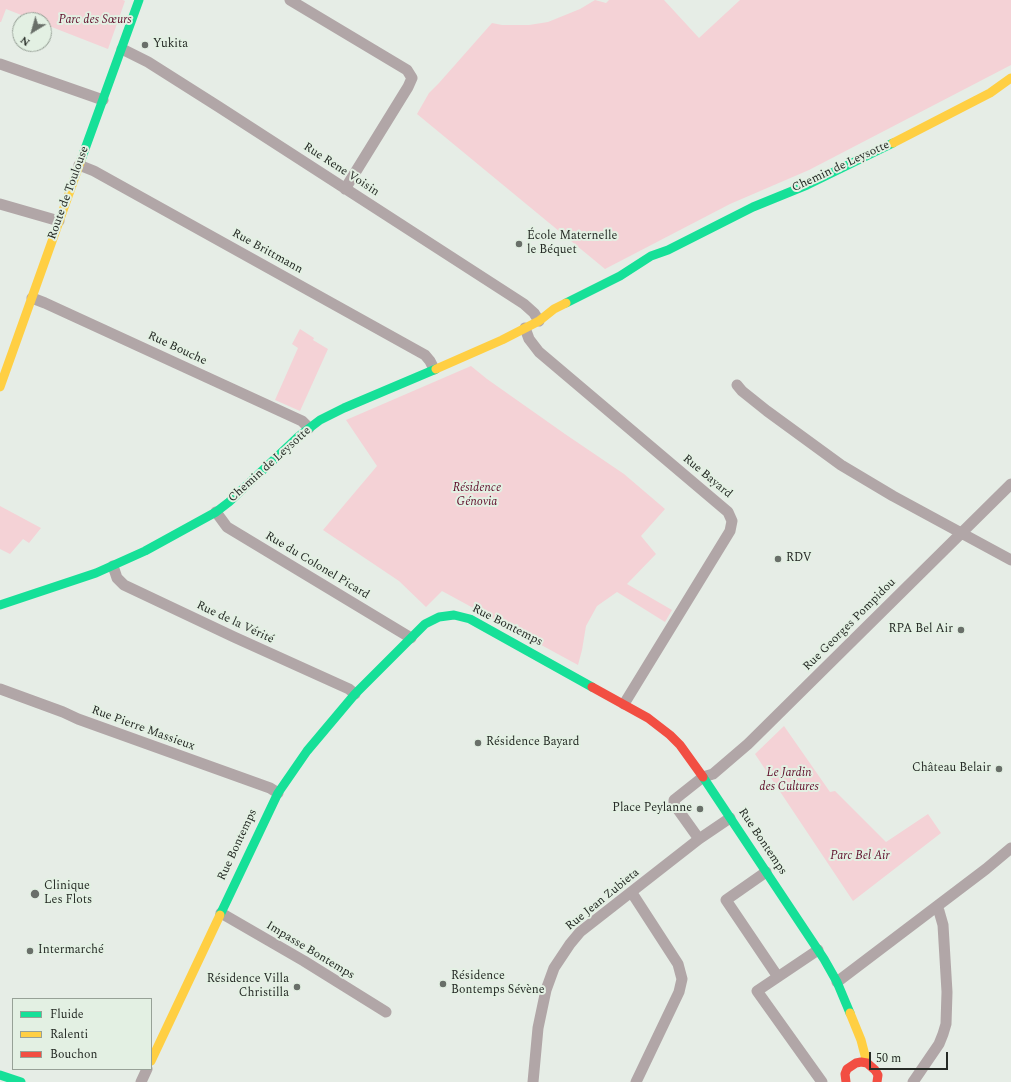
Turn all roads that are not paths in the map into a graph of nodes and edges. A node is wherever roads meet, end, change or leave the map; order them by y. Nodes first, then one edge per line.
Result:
1 (139, 0) edge
2 (290, 0) edge
3 (122, 49) junction
4 (0, 64) edge
5 (1011, 78) edge
6 (103, 100) junction
7 (79, 165) junction
8 (346, 188) junction
9 (0, 204) edge
10 (59, 221) junction
11 (668, 250) junction
12 (598, 297) dead end
13 (32, 298) junction
14 (559, 317) dead end
15 (539, 321) junction
16 (525, 328) junction
17 (434, 370) junction
18 (736, 385) dead end
19 (0, 387) edge
20 (309, 428) junction
21 (1011, 484) edge
22 (216, 512) junction
23 (961, 533) junction
24 (1011, 560) edge
25 (113, 566) junction
26 (0, 605) edge
27 (411, 638) junction
28 (0, 689) edge
29 (355, 694) junction
30 (624, 704) junction
31 (703, 778) junction
32 (278, 793) junction
33 (730, 818) junction
34 (699, 839) junction
35 (1011, 848) edge
36 (766, 872) junction
37 (632, 892) junction
38 (936, 907) junction
39 (221, 913) junction
40 (818, 950) junction
41 (778, 978) junction
42 (838, 982) junction
43 (386, 1012) dead end
44 (861, 1040) joint
45 (152, 1059) edge
46 (861, 1062) junction
47 (147, 1070) edge
48 (0, 1075) edge
49 (877, 1078) edge
50 (844, 1081) edge
51 (21, 1082) edge
52 (141, 1082) edge
53 (533, 1082) edge
54 (636, 1082) edge
55 (822, 1082) edge
56 (886, 1082) edge
57 (913, 1082) edge

1 - 3 street, Route de Toulouse
2 - 8 street
3 - 6 street, Route de Toulouse
3 - 8 street, Rue Rene Voisin
4 - 6 street
5 - 11 street, Chemin de Leysotte
6 - 7 street, Route de Toulouse
7 - 10 street, Route de Toulouse
7 - 17 street, Rue Brittmann
8 - 15 street, Rue Rene Voisin
9 - 10 street
10 - 13 street, Route de Toulouse
11 - 12 street, Chemin de Leysotte
11 - 15 street, Chemin de Leysotte
13 - 19 street, Route de Toulouse
13 - 20 street, Rue Bouche
14 - 15 street, Chemin de Leysotte
15 - 16 street, Chemin de Leysotte
16 - 17 street, Chemin de Leysotte
16 - 30 street, Rue Bayard
17 - 20 street, Chemin de Leysotte
18 - 23 street
20 - 22 street, Chemin de Leysotte
21 - 23 street, Rue Georges Pompidou
22 - 25 street, Chemin de Leysotte
22 - 27 street, Rue du Colonel Picard
23 - 24 street
23 - 31 street, Rue Georges Pompidou
25 - 26 street, Chemin de Leysotte
25 - 29 street, Rue de la Vérité
27 - 29 street, Rue Bontemps
27 - 30 street, Rue Bontemps
28 - 32 street, Rue Pierre Massieux
29 - 32 street, Rue Bontemps
30 - 31 street, Rue Bontemps
31 - 33 street, Rue Bontemps
31 - 34 street, Rue Georges Pompidou
32 - 39 street, Rue Bontemps
33 - 34 street, Rue Jean Zubieta
33 - 36 street, Rue Bontemps
34 - 37 street, Rue Jean Zubieta
35 - 38 street
36 - 40 street, Rue Bontemps
36 - 41 street
37 - 53 street, Rue Jean Zubieta
37 - 54 street
38 - 42 street
38 - 57 street
39 - 43 street, Impasse Bontemps
39 - 45 street, Rue Bontemps
40 - 41 street
40 - 42 street, Rue Bontemps
41 - 55 street
42 - 44 street, Rue Bontemps
44 - 46 street, Rue Bontemps
46 - 49 street
46 - 50 street
47 - 52 street
48 - 51 street
49 - 56 street

